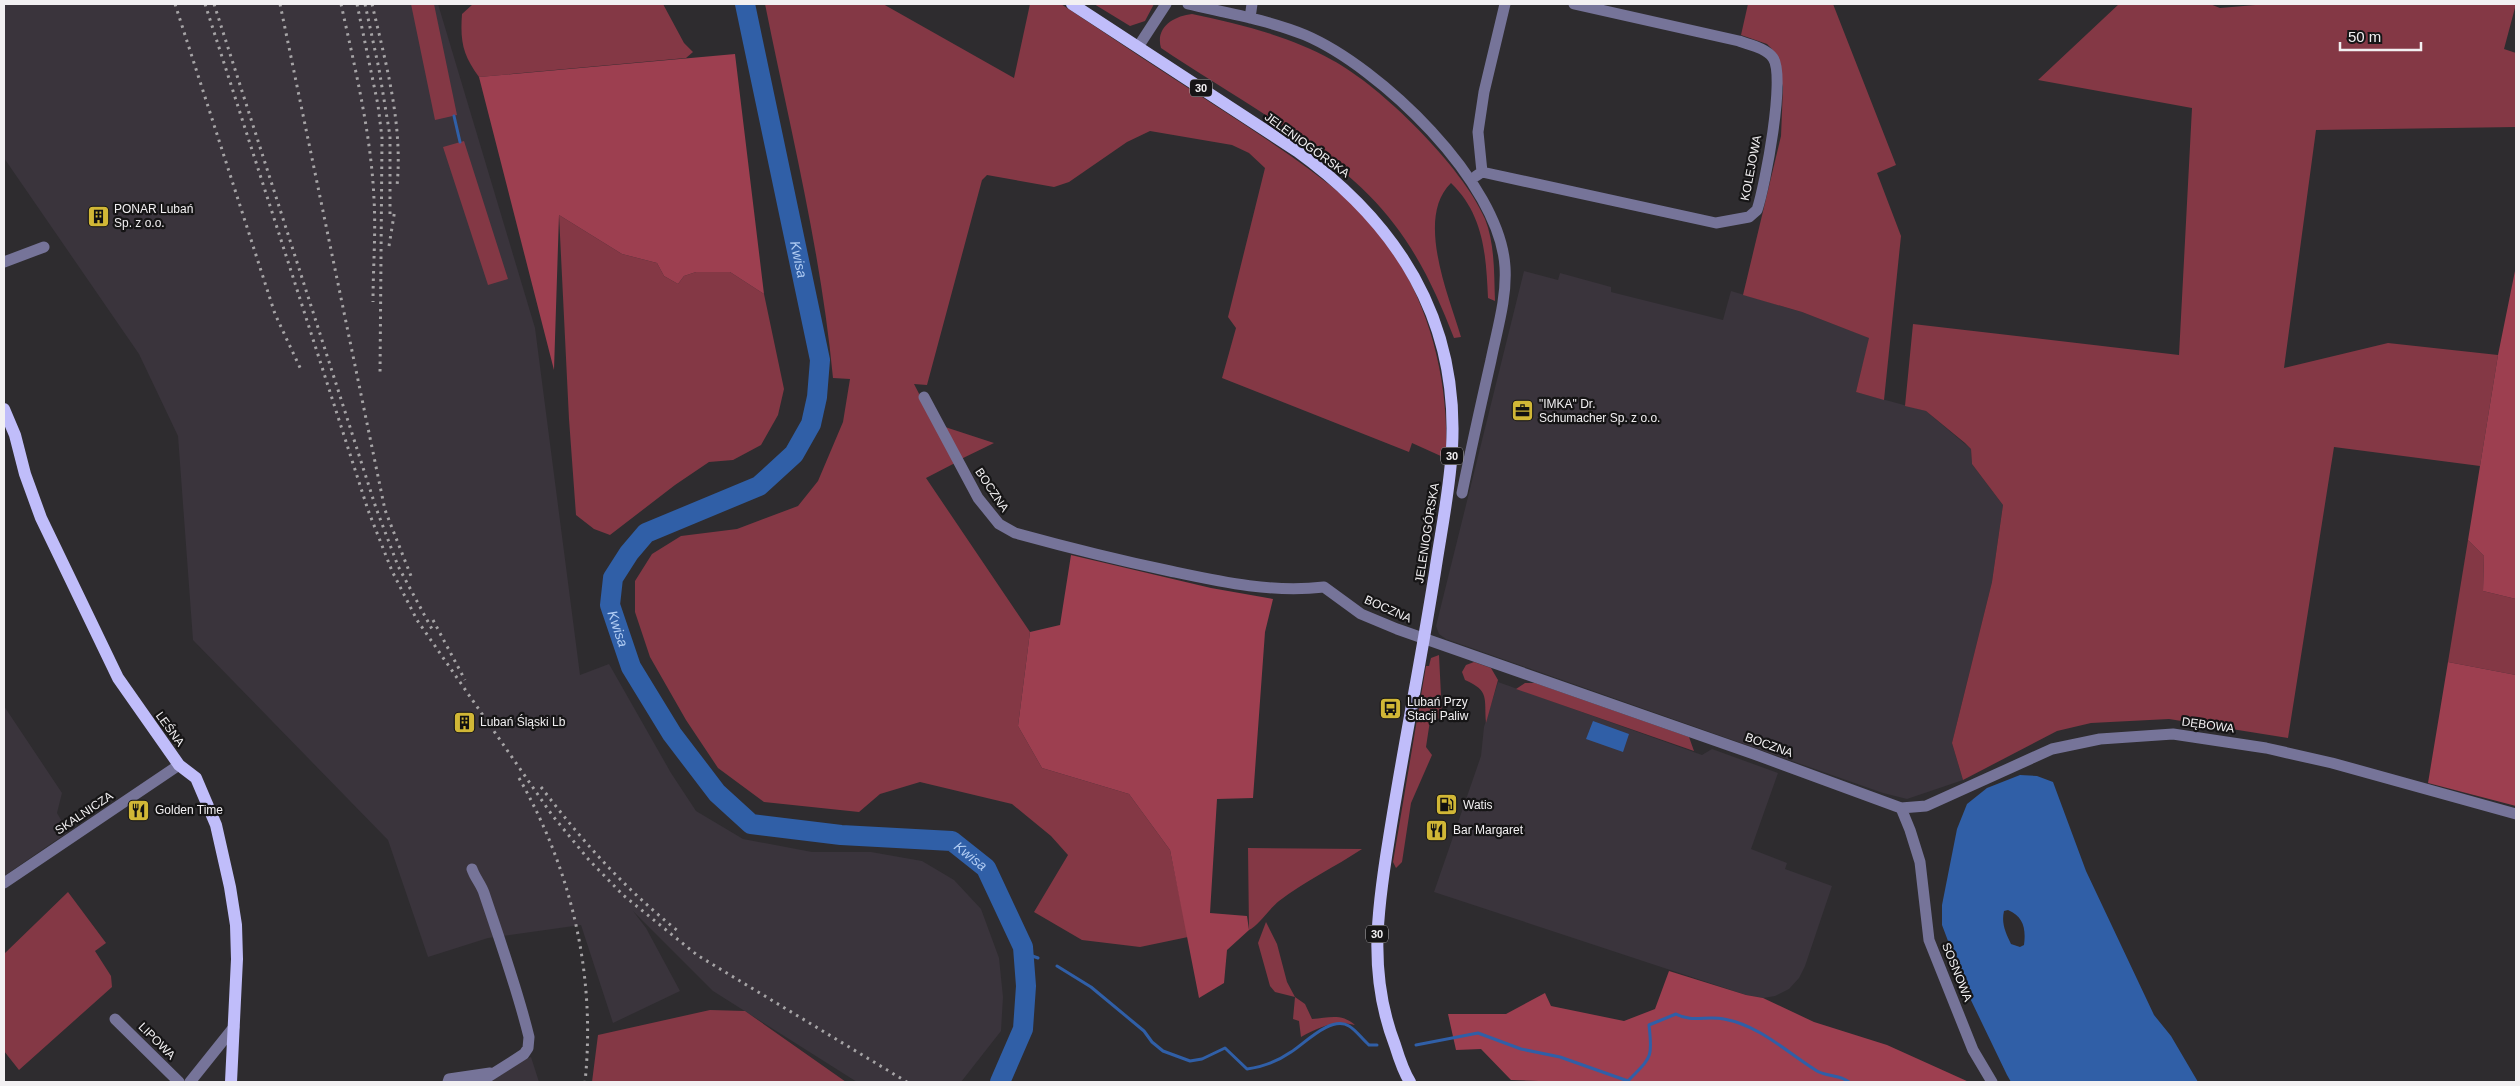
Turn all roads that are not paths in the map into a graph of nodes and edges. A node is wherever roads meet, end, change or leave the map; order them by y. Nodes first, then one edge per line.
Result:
1 (1072, 4) edge
2 (1166, 4) edge
3 (1188, 4) edge
4 (1252, 4) edge
5 (1506, 4) edge
6 (1574, 4) edge
7 (1250, 18) junction
8 (1138, 47) junction
9 (1482, 172) junction
10 (1471, 181) junction
11 (44, 247) dead end
12 (4, 262) edge
13 (924, 397) dead end
14 (4, 409) edge
15 (1462, 493) dead end
16 (1424, 640) junction
17 (179, 765) junction
18 (1901, 808) junction
19 (2516, 814) edge
20 (472, 869) dead end
21 (4, 883) edge
22 (116, 1019) dead end
23 (234, 1027) junction
24 (494, 1072) junction
25 (179, 1082) edge
26 (190, 1082) edge
27 (231, 1082) edge
28 (448, 1082) edge
29 (480, 1082) edge
30 (1410, 1082) edge
31 (1992, 1082) edge

1 - 8 main road, JELENIOGÓRSKA / 30
2 - 8 street
3 - 7 street
4 - 7 street
5 - 9 street
6 - 9 street, KOLEJOWA
7 - 10 street
8 - 16 main road, JELENIOGÓRSKA / 30
9 - 10 street
10 - 15 street
11 - 12 street
13 - 16 street, BOCZNA
14 - 17 main road, LEŚNA
16 - 18 street, BOCZNA
16 - 30 main road, JELENIOGÓRSKA / 30
17 - 21 street, SKALNICZA
17 - 23 main road, LEŚNA
18 - 19 street, DĘBOWA
18 - 31 street, SOSNOWA
20 - 24 street
22 - 25 street, LIPOWA
23 - 26 street
23 - 27 main road, LEŚNA
24 - 28 street
24 - 29 street

